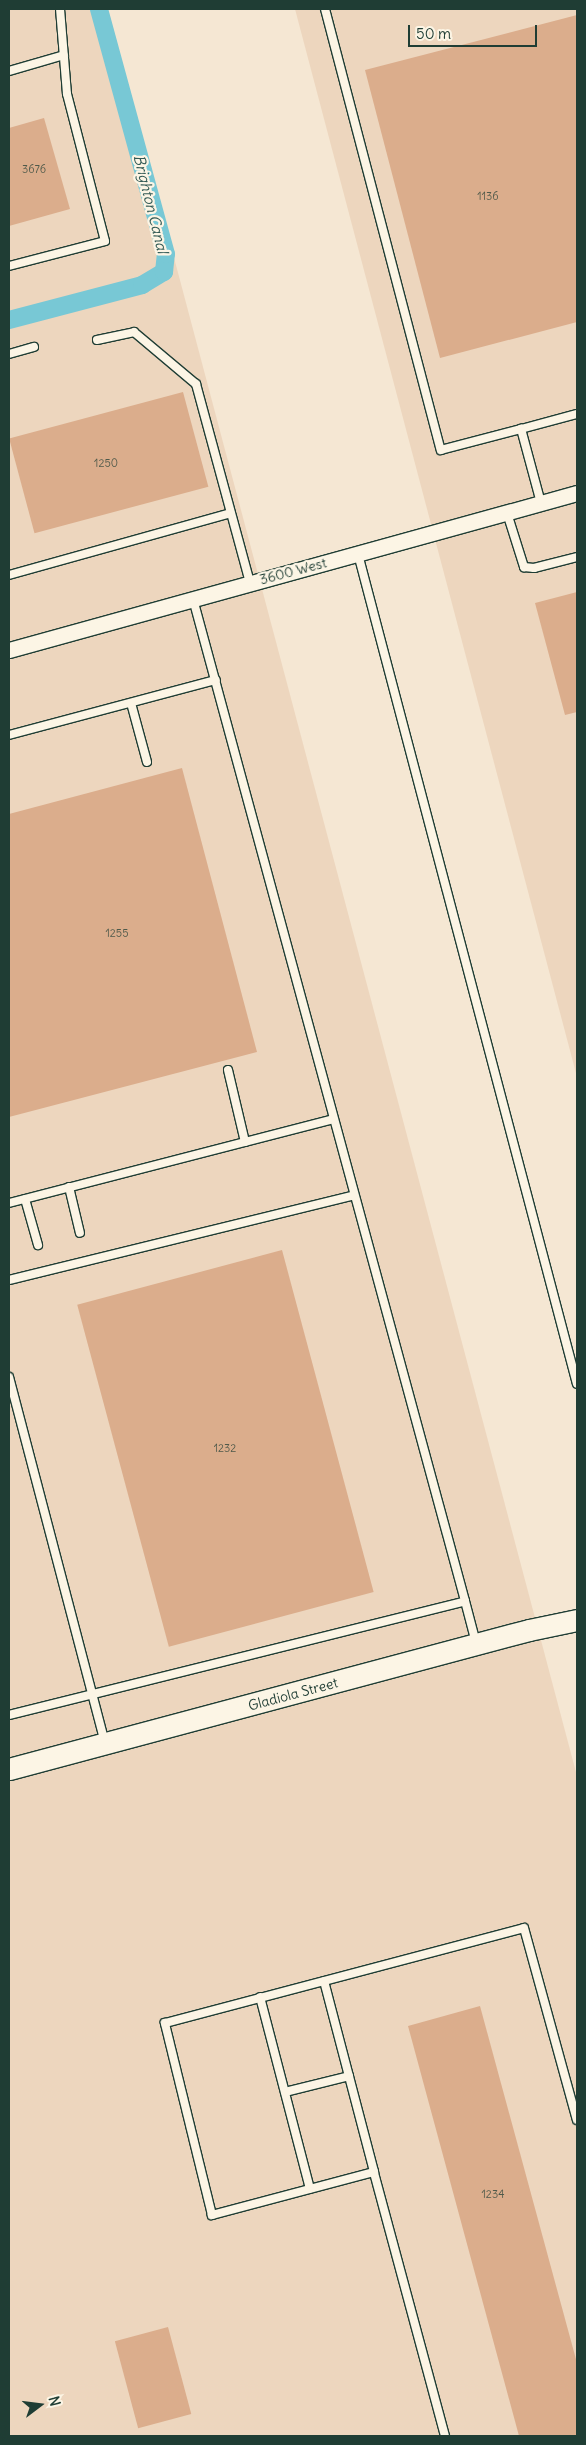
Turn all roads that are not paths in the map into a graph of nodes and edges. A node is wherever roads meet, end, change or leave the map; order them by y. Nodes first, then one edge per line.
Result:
1 (60, 9) edge
2 (324, 9) edge
3 (64, 55) junction
4 (9, 71) edge
5 (9, 266) edge
6 (98, 340) dead end
7 (34, 347) dead end
8 (9, 354) edge
9 (577, 414) edge
10 (521, 429) junction
11 (577, 493) edge
12 (540, 503) junction
13 (231, 512) junction
14 (507, 513) junction
15 (358, 554) junction
16 (577, 557) edge
17 (9, 575) edge
18 (250, 583) junction
19 (193, 599) junction
20 (9, 650) edge
21 (216, 680) junction
22 (131, 703) junction
23 (9, 735) edge
24 (147, 762) dead end
25 (228, 1070) dead end
26 (333, 1119) junction
27 (245, 1142) junction
28 (69, 1187) junction
29 (354, 1195) junction
30 (25, 1199) junction
31 (9, 1203) edge
32 (80, 1233) dead end
33 (38, 1245) dead end
34 (9, 1280) edge
35 (9, 1377) edge
36 (577, 1384) edge
37 (465, 1601) junction
38 (577, 1620) edge
39 (476, 1645) junction
40 (94, 1695) junction
41 (9, 1715) edge
42 (106, 1744) junction
43 (9, 1769) edge
44 (324, 1981) junction
45 (260, 1998) junction
46 (349, 2076) junction
47 (285, 2092) junction
48 (577, 2120) edge
49 (374, 2172) junction
50 (310, 2189) junction
51 (445, 2436) edge

1 - 3 lane
2 - 10 lane
3 - 4 lane
3 - 5 lane
6 - 13 lane
7 - 8 lane
9 - 10 lane
10 - 12 lane
11 - 12 street, 3600 West
12 - 14 street, 3600 West
13 - 17 lane
13 - 18 lane
14 - 15 street, 3600 West
14 - 16 lane
15 - 18 street, 3600 West
15 - 36 lane
18 - 19 street, 3600 West
19 - 20 street, 3600 West
19 - 21 lane
21 - 22 lane
21 - 26 lane
22 - 23 lane
22 - 24 lane
25 - 27 lane
26 - 27 lane
26 - 29 lane
27 - 28 lane
28 - 30 lane
28 - 32 lane
29 - 34 lane
29 - 37 lane
30 - 31 lane
30 - 33 lane
35 - 40 lane
37 - 39 lane
37 - 40 lane
38 - 39 street, Gladiola Street
39 - 42 street, Gladiola Street
40 - 41 lane
40 - 42 lane
42 - 43 street, Gladiola Street
44 - 45 lane
44 - 46 lane
44 - 48 lane
45 - 47 lane
45 - 50 lane
46 - 47 lane
46 - 49 lane
47 - 50 lane
49 - 50 lane
49 - 51 lane

